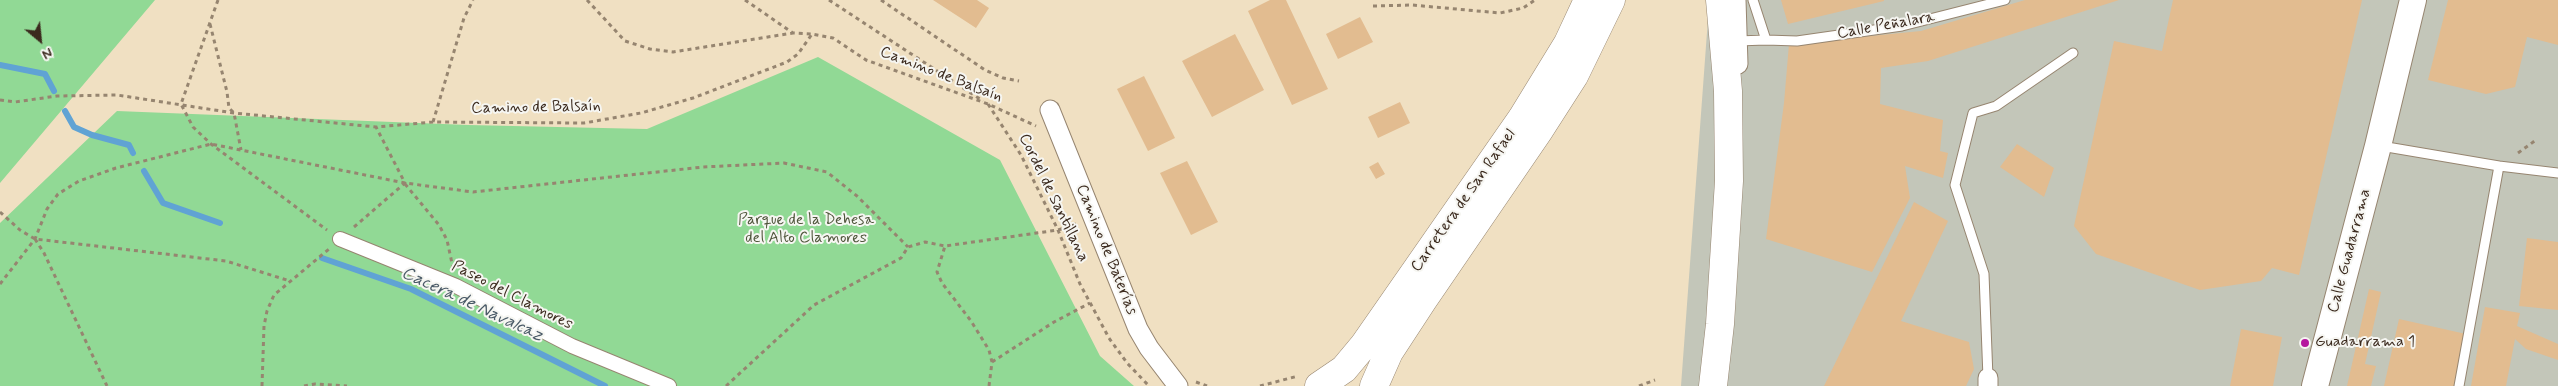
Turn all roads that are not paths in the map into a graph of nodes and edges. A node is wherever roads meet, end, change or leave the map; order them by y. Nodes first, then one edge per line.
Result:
1 (1588, 0) edge
2 (1611, 0) edge
3 (1720, 0) edge
4 (1736, 0) edge
5 (1753, 0) edge
6 (2005, 0) edge
7 (2413, 0) edge
8 (1766, 40) junction
9 (1737, 41) junction
10 (2073, 53) dead end
11 (1050, 110) dead end
12 (2378, 146) junction
13 (2499, 166) junction
14 (2558, 173) edge
15 (340, 239) road end
16 (1726, 244) junction
17 (1710, 310) dead end
18 (1310, 381) edge
19 (1988, 382) edge
20 (1178, 385) edge
21 (669, 386) edge
22 (1374, 386) edge
23 (1713, 386) edge
24 (2315, 386) edge
25 (2459, 386) edge

1 - 18 main road, Carretera de San Rafael
2 - 22 main road, Carretera de San Rafael
3 - 16 main road
4 - 9 street
5 - 8 lane
6 - 8 lane, Calle Peñalara
7 - 12 main road, Calle Guadarrama
8 - 9 lane, Calle Peñalara
9 - 16 street
10 - 19 lane
11 - 20 street, Camino de Baterías
12 - 13 lane
12 - 24 main road, Calle Guadarrama
13 - 14 lane
13 - 25 lane
15 - 21 street, Paseo del Clamores
16 - 17 lane
16 - 23 main road

